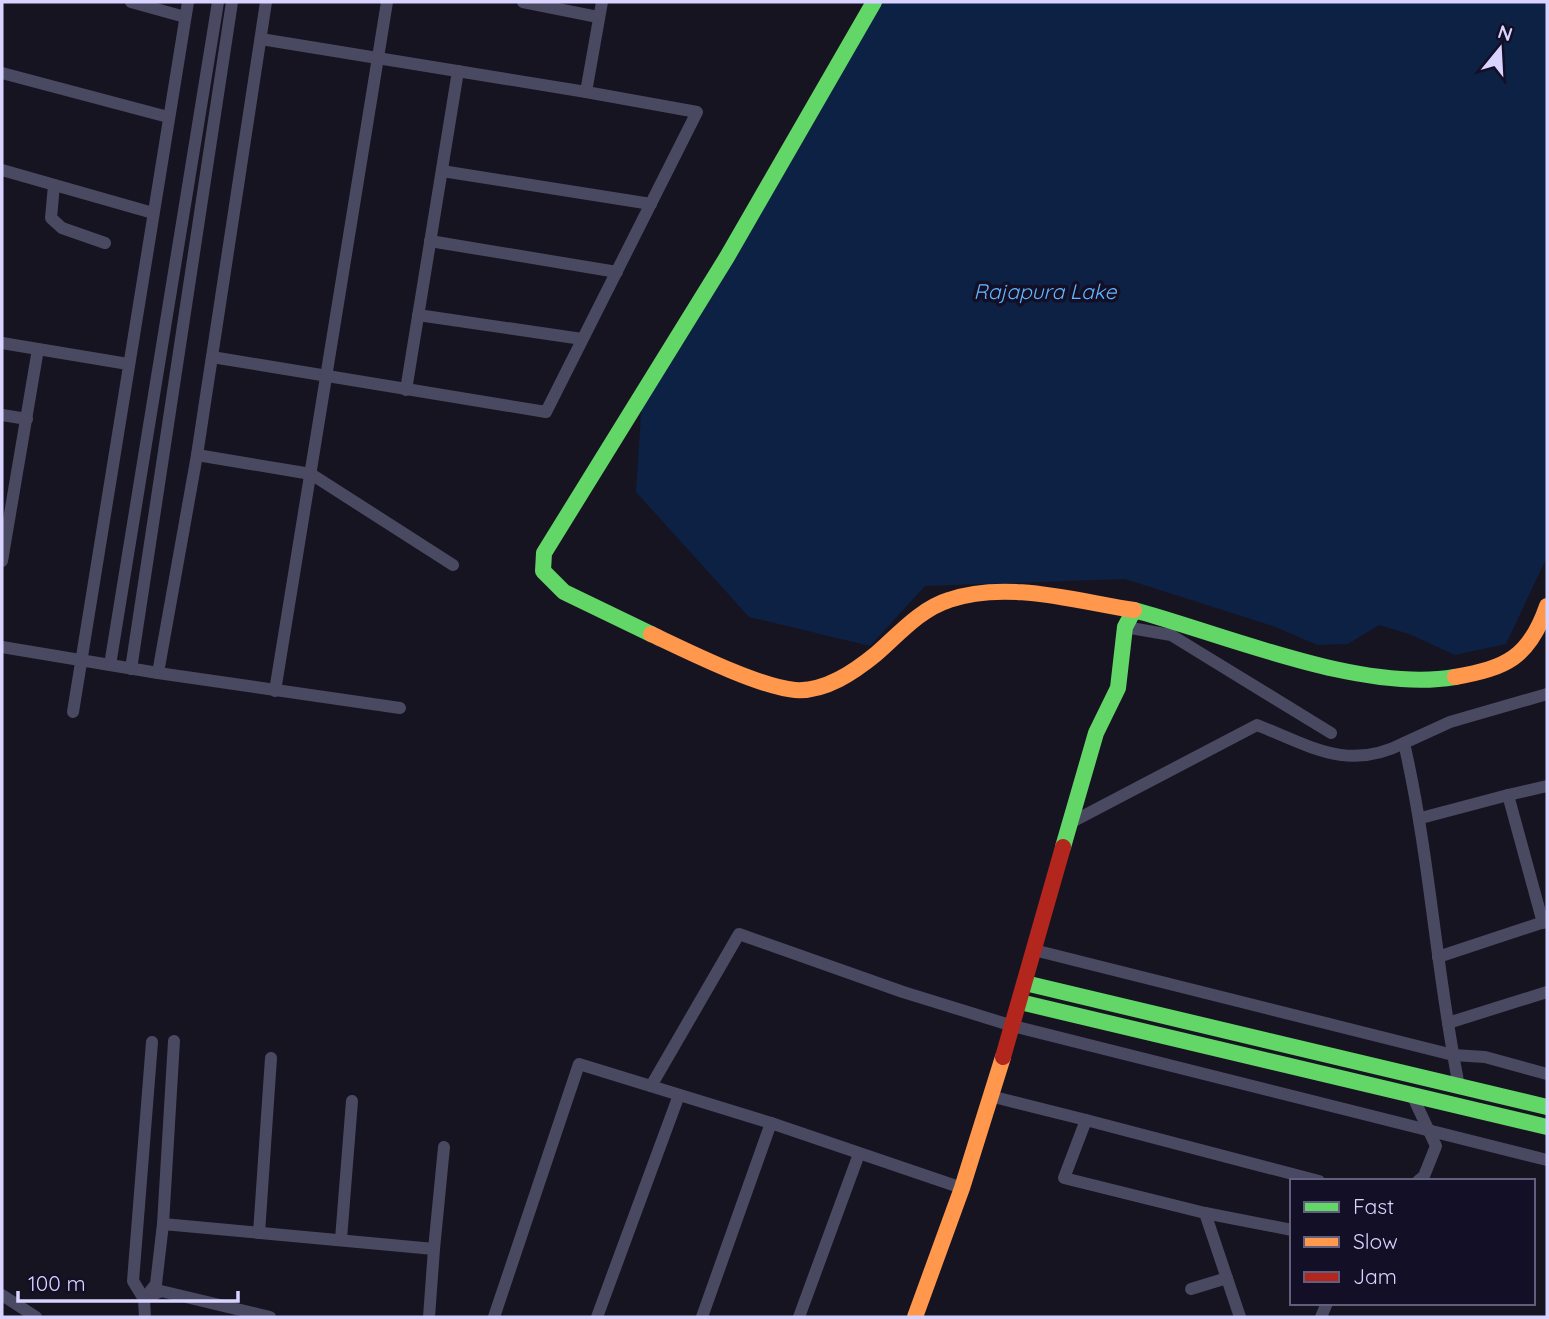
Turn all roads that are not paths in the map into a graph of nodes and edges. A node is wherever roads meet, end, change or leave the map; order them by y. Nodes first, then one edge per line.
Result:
1 (131, 2) edge
2 (188, 2) edge
3 (267, 2) edge
4 (387, 2) edge
5 (523, 2) edge
6 (602, 2) edge
7 (874, 2) edge
8 (215, 3) edge
9 (231, 5) edge
10 (185, 17) junction
11 (598, 17) junction
12 (261, 39) junction
13 (378, 58) junction
14 (458, 71) junction
15 (2, 73) edge
16 (586, 93) junction
17 (168, 117) junction
18 (2, 170) edge
19 (442, 171) junction
20 (54, 185) junction
21 (651, 204) junction
22 (152, 214) junction
23 (430, 241) junction
24 (105, 243) dead end
25 (617, 272) junction
26 (418, 315) junction
27 (582, 339) junction
28 (2, 344) edge
29 (38, 349) junction
30 (212, 357) junction
31 (128, 364) junction
32 (327, 377) junction
33 (406, 390) junction
34 (2, 415) edge
35 (27, 419) junction
36 (197, 455) junction
37 (311, 474) junction
38 (8, 490) edge
39 (2, 561) edge
40 (453, 565) dead end
41 (1547, 606) edge
42 (1134, 610) junction
43 (1125, 626) junction
44 (2, 647) edge
45 (82, 660) junction
46 (110, 665) junction
47 (131, 668) junction
48 (158, 673) junction
49 (275, 691) junction
50 (1547, 694) edge
51 (400, 708) dead end
52 (73, 712) dead end
53 (1331, 733) dead end
54 (1404, 743) junction
55 (1547, 786) edge
56 (1508, 794) junction
57 (1421, 818) junction
58 (1068, 824) junction
59 (1545, 922) edge
60 (1034, 950) junction
61 (1438, 957) junction
62 (1025, 983) junction
63 (1547, 992) edge
64 (1020, 1002) junction
65 (1448, 1023) junction
66 (1013, 1026) junction
67 (174, 1041) dead end
68 (152, 1042) dead end
69 (1453, 1055) junction
70 (271, 1058) dead end
71 (1547, 1074) edge
72 (651, 1086) junction
73 (1459, 1086) junction
74 (679, 1095) junction
75 (1412, 1095) junction
76 (990, 1096) junction
77 (352, 1101) dead end
78 (1547, 1107) edge
79 (1086, 1120) junction
80 (771, 1123) junction
81 (1547, 1127) edge
82 (1430, 1133) junction
83 (444, 1147) dead end
84 (859, 1154) junction
85 (1547, 1160) edge
86 (1311, 1179) edge
87 (1420, 1179) edge
88 (962, 1188) junction
89 (1205, 1213) junction
90 (163, 1224) junction
91 (1290, 1230) edge
92 (259, 1233) junction
93 (341, 1239) junction
94 (433, 1249) junction
95 (1227, 1278) junction
96 (1191, 1289) dead end
97 (2, 1295) edge
98 (144, 1299) junction
99 (36, 1317) edge
100 (145, 1317) edge
101 (270, 1317) edge
102 (429, 1317) edge
103 (494, 1317) edge
104 (597, 1317) edge
105 (702, 1317) edge
106 (799, 1317) edge
107 (915, 1317) edge
108 (1240, 1317) edge

1 - 10 street
2 - 10 street
3 - 12 street
4 - 13 street
5 - 11 street
6 - 11 street
7 - 42 street
8 - 9 street
8 - 46 street
9 - 47 street
10 - 17 street
11 - 16 street
12 - 13 street
12 - 30 street
13 - 14 street
13 - 32 street
14 - 16 street
14 - 19 street
15 - 17 street
16 - 21 street
17 - 22 street
18 - 20 street
19 - 21 street
19 - 23 street
20 - 22 street
20 - 24 street
21 - 25 street
22 - 31 street
23 - 25 street
23 - 26 street
25 - 27 street
26 - 27 street
26 - 33 street
27 - 33 street
28 - 29 street
29 - 31 street
29 - 35 street
30 - 32 street
30 - 36 street
31 - 45 street
32 - 33 street
32 - 37 street
34 - 35 street
35 - 38 street
36 - 37 street
36 - 48 street
37 - 40 street
37 - 49 street
38 - 39 street
41 - 42 street
42 - 43 street
43 - 53 street
43 - 58 street
44 - 45 street
45 - 46 street
45 - 52 street
46 - 47 street
47 - 48 street
48 - 49 street
49 - 51 street
50 - 54 street
54 - 57 street
54 - 58 street
55 - 56 street
56 - 57 street
56 - 59 street
57 - 61 street
58 - 60 street
59 - 61 street
60 - 62 street
60 - 69 street
61 - 65 street
62 - 64 street
62 - 73 street
63 - 65 street
64 - 66 street
64 - 75 street
65 - 69 street
66 - 72 street
66 - 76 street
66 - 82 street
67 - 90 street
68 - 98 street
69 - 71 street
69 - 73 street
70 - 92 street
72 - 74 street
72 - 103 street
73 - 78 street
74 - 80 street
74 - 104 street
75 - 81 street
75 - 82 street
76 - 79 street
76 - 88 street
77 - 93 street
79 - 86 street
79 - 89 street
80 - 84 street
80 - 105 street
82 - 85 street
82 - 87 street
83 - 94 street
84 - 88 street
84 - 106 street
88 - 107 street
89 - 91 street
89 - 95 street
90 - 92 street
90 - 98 street
92 - 93 street
93 - 94 street
94 - 102 street
95 - 96 street
95 - 108 street
97 - 99 street
98 - 100 street
98 - 101 street

